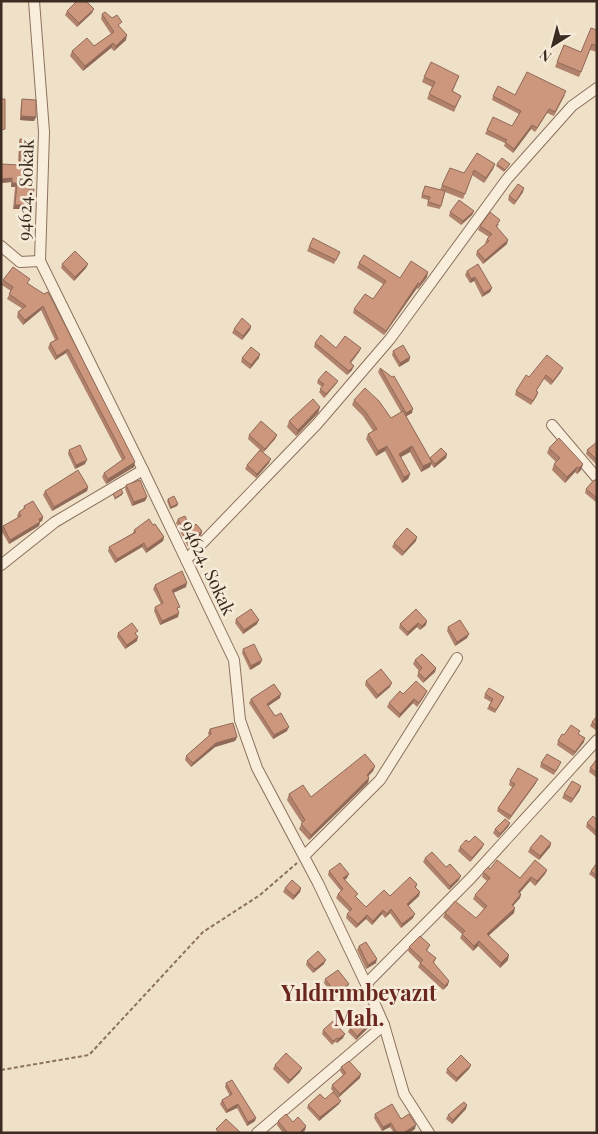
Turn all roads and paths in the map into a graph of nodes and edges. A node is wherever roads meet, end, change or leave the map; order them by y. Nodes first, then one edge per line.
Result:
1 (34, 1) edge
2 (597, 88) edge
3 (1, 246) edge
4 (40, 261) junction
5 (552, 425) dead end
6 (144, 470) junction
7 (597, 478) edge
8 (186, 560) junction
9 (1, 565) edge
10 (457, 658) dead end
11 (597, 740) edge
12 (304, 856) junction
13 (366, 984) junction
14 (384, 1025) junction
15 (1, 1070) edge
16 (258, 1133) edge
17 (429, 1133) edge

1 - 4 street, 94624. Sokak
2 - 8 street
3 - 4 street
4 - 6 street, 94624. Sokak
5 - 7 street
6 - 8 street, 94624. Sokak
6 - 9 street
8 - 12 street, 94624. Sokak
10 - 12 street
11 - 13 street
12 - 13 street, 94624. Sokak
12 - 15 path
13 - 14 street, 94624. Sokak
14 - 16 street
14 - 17 street, 94624. Sokak

